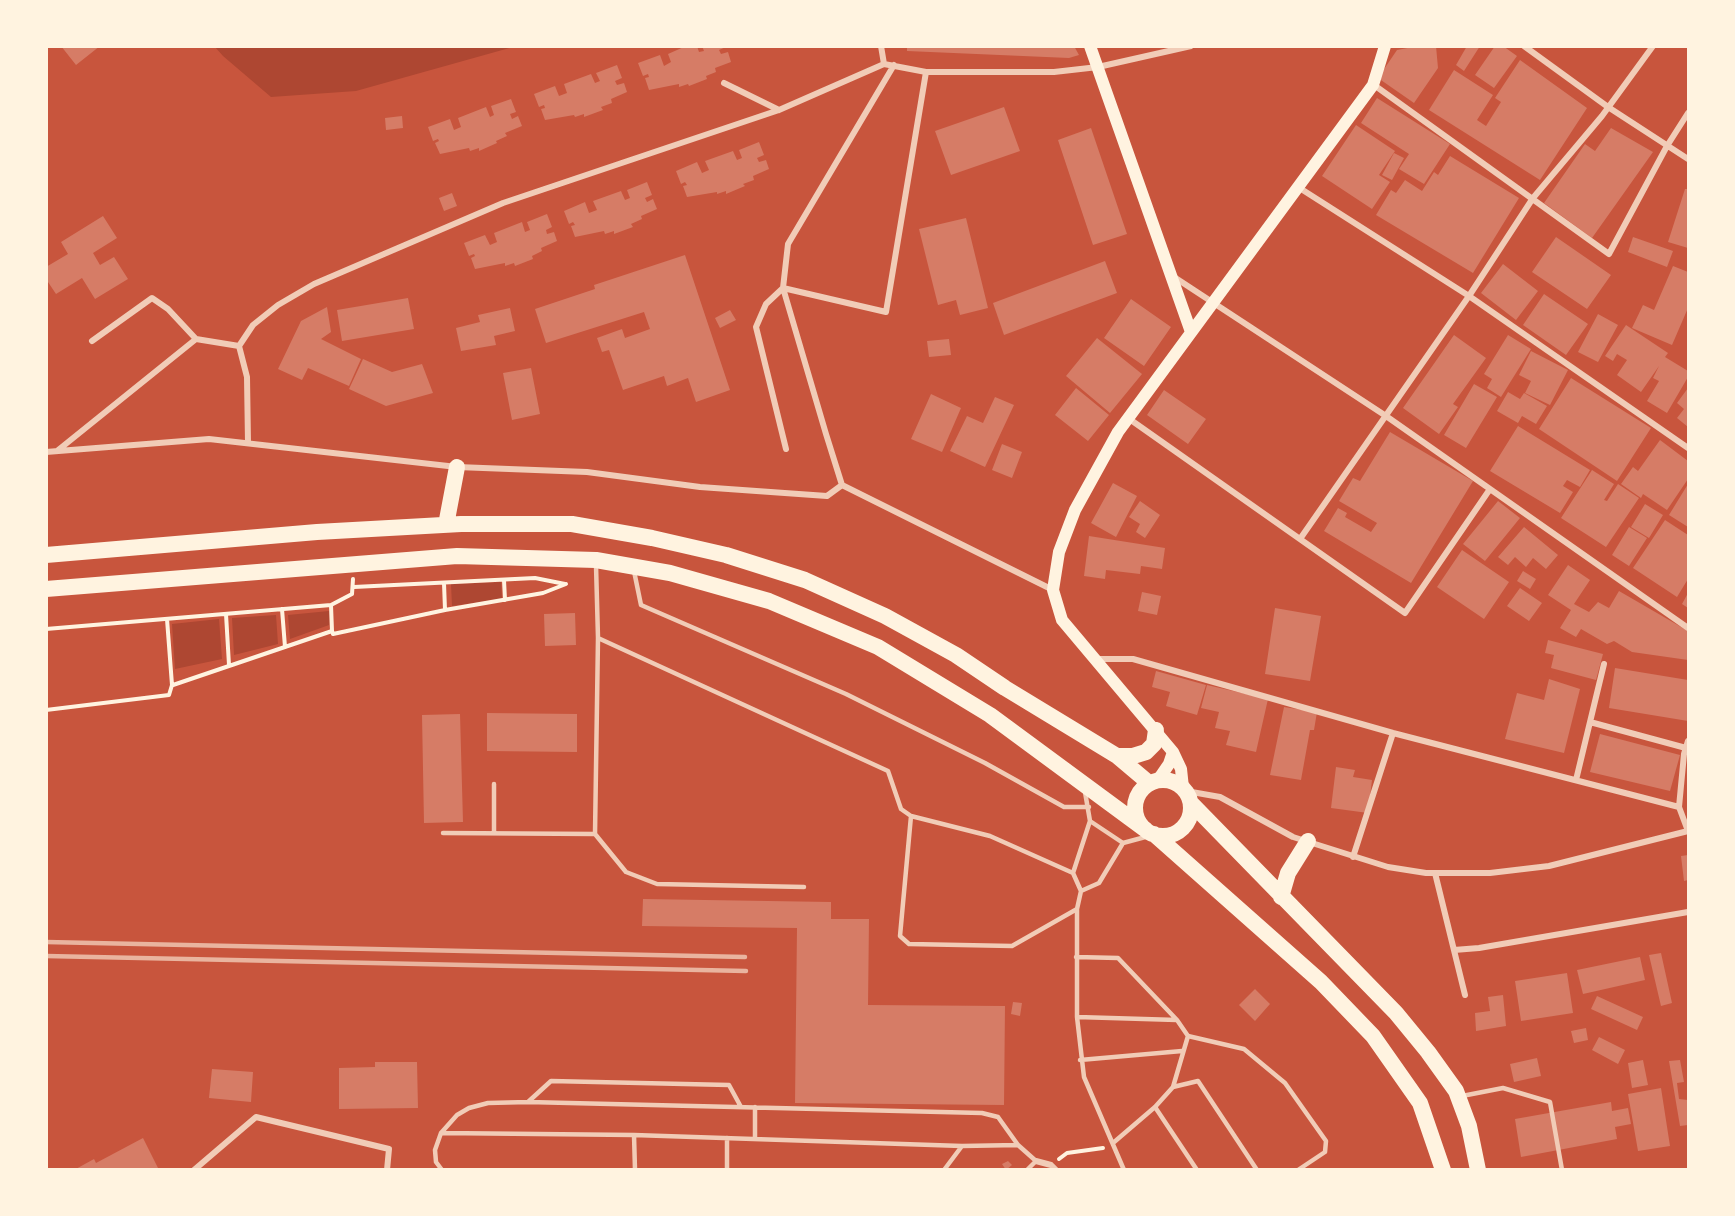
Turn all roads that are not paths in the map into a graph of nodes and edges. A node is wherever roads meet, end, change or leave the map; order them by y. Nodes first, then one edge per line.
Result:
1 (880, 46) edge
2 (1090, 46) edge
3 (1191, 46) edge
4 (1386, 46) edge
5 (1524, 46) edge
6 (1653, 46) edge
7 (884, 64) junction
8 (894, 65) junction
9 (1098, 67) junction
10 (926, 72) junction
11 (724, 83) dead end
12 (1374, 85) junction
13 (1608, 107) junction
14 (779, 110) junction
15 (1689, 113) edge
16 (1667, 146) junction
17 (1689, 159) edge
18 (1298, 187) junction
19 (1533, 198) junction
20 (1173, 276) junction
21 (783, 288) junction
22 (1469, 296) junction
23 (1212, 304) junction
24 (1191, 332) junction
25 (196, 339) junction
26 (92, 341) dead end
27 (239, 346) junction
28 (1386, 416) junction
29 (1128, 418) junction
30 (248, 443) junction
31 (1689, 448) edge
32 (786, 449) dead end
33 (56, 451) junction
34 (46, 452) edge
35 (457, 467) junction
36 (842, 485) junction
37 (1490, 489) junction
38 (446, 525) junction
39 (1300, 539) junction
40 (46, 555) edge
41 (596, 560) junction
42 (633, 565) junction
43 (46, 589) edge
44 (1053, 590) junction
45 (1689, 628) edge
46 (598, 638) junction
47 (1095, 659) junction
48 (1604, 664) dead end
49 (1590, 722) junction
50 (1156, 730) junction
51 (1393, 733) junction
52 (1688, 744) edge
53 (1173, 752) junction
54 (1117, 756) junction
55 (1576, 780) junction
56 (1153, 781) junction
57 (494, 784) dead end
58 (1083, 784) junction
59 (1187, 794) junction
60 (1089, 807) junction
61 (1679, 807) junction
62 (911, 816) junction
63 (1090, 821) junction
64 (1688, 831) edge
65 (1150, 832) junction
66 (443, 833) dead end
67 (494, 833) junction
68 (594, 834) junction
69 (1308, 841) junction
70 (1123, 843) junction
71 (1353, 856) junction
72 (1074, 873) junction
73 (1435, 873) junction
74 (804, 886) dead end
75 (1081, 891) junction
76 (1281, 897) junction
77 (1077, 909) junction
78 (1689, 912) edge
79 (1454, 950) junction
80 (1076, 957) junction
81 (1466, 995) dead end
82 (1077, 1017) junction
83 (1177, 1020) junction
84 (1188, 1036) junction
85 (1182, 1051) junction
86 (1080, 1060) junction
87 (1173, 1087) junction
88 (1459, 1097) junction
89 (528, 1102) junction
90 (741, 1107) junction
91 (755, 1107) junction
92 (1155, 1107) junction
93 (441, 1133) junction
94 (634, 1135) junction
95 (727, 1138) junction
96 (755, 1139) junction
97 (1113, 1143) junction
98 (1017, 1145) junction
99 (962, 1146) junction
100 (1036, 1161) junction
101 (194, 1170) edge
102 (387, 1170) edge
103 (442, 1170) edge
104 (634, 1170) edge
105 (727, 1170) edge
106 (944, 1170) edge
107 (1027, 1170) edge
108 (1056, 1170) edge
109 (1124, 1170) edge
110 (1197, 1170) edge
111 (1257, 1170) edge
112 (1298, 1170) edge
113 (1443, 1170) edge
114 (1478, 1170) edge
115 (1562, 1170) edge

1 - 7 street
2 - 9 main road
3 - 9 street
4 - 12 main road
5 - 13 street
6 - 13 street
7 - 8 street
7 - 14 street
8 - 10 street
8 - 21 street
9 - 10 street
9 - 20 main road
10 - 21 street
11 - 14 street
12 - 18 main road
12 - 19 street
13 - 16 street
13 - 19 street
14 - 27 street
15 - 16 street
16 - 17 street
16 - 19 street
18 - 22 street
18 - 23 main road
19 - 22 street
20 - 23 street
20 - 24 main road
21 - 32 street
21 - 36 street
22 - 28 street
22 - 31 street
23 - 24 main road
23 - 28 street
24 - 29 main road
25 - 26 street
25 - 27 street
25 - 33 street
27 - 30 street
28 - 37 street
28 - 39 street
29 - 39 street
29 - 44 main road
30 - 33 street
30 - 35 street
33 - 34 street
35 - 36 street
35 - 38 highway
36 - 44 street
37 - 39 street
37 - 45 street
38 - 40 highway
38 - 54 highway
41 - 42 highway
41 - 43 highway
41 - 46 lane
42 - 58 highway
42 - 60 lane
44 - 47 main road
46 - 62 lane
46 - 68 lane
47 - 50 main road
47 - 51 street
48 - 49 street
49 - 52 street
49 - 55 street
50 - 53 main road
50 - 54 highway
51 - 55 street
51 - 71 street
52 - 61 street
53 - 56 main road
53 - 59 main road
54 - 56 highway
55 - 61 street
56 - 59 highway
56 - 65 highway
57 - 67 lane
58 - 60 lane
58 - 65 highway
59 - 65 highway
59 - 69 street
59 - 76 highway
60 - 63 lane
61 - 64 street
62 - 72 lane
62 - 77 lane
63 - 70 lane
63 - 72 lane
64 - 73 street
65 - 70 lane
65 - 113 highway
66 - 67 lane
67 - 68 lane
68 - 74 lane
69 - 71 street
69 - 76 highway
70 - 75 lane
71 - 73 street
72 - 75 lane
73 - 79 street
75 - 77 lane
76 - 88 highway
77 - 80 lane
78 - 79 street
79 - 81 street
80 - 82 lane
80 - 83 lane
82 - 83 lane
82 - 86 lane
83 - 84 lane
84 - 85 lane
84 - 112 lane
85 - 86 lane
85 - 87 lane
86 - 97 lane
87 - 92 lane
87 - 111 lane
88 - 114 highway
88 - 115 lane
89 - 90 lane
89 - 90 lane
89 - 93 lane
90 - 91 lane
91 - 96 lane
91 - 98 lane
92 - 97 lane
92 - 110 lane
93 - 94 lane
93 - 103 lane
94 - 95 lane
94 - 104 lane
95 - 96 lane
95 - 105 lane
96 - 99 lane
97 - 109 lane
98 - 99 lane
98 - 100 lane
99 - 106 lane
100 - 107 lane
100 - 108 street
101 - 102 street

